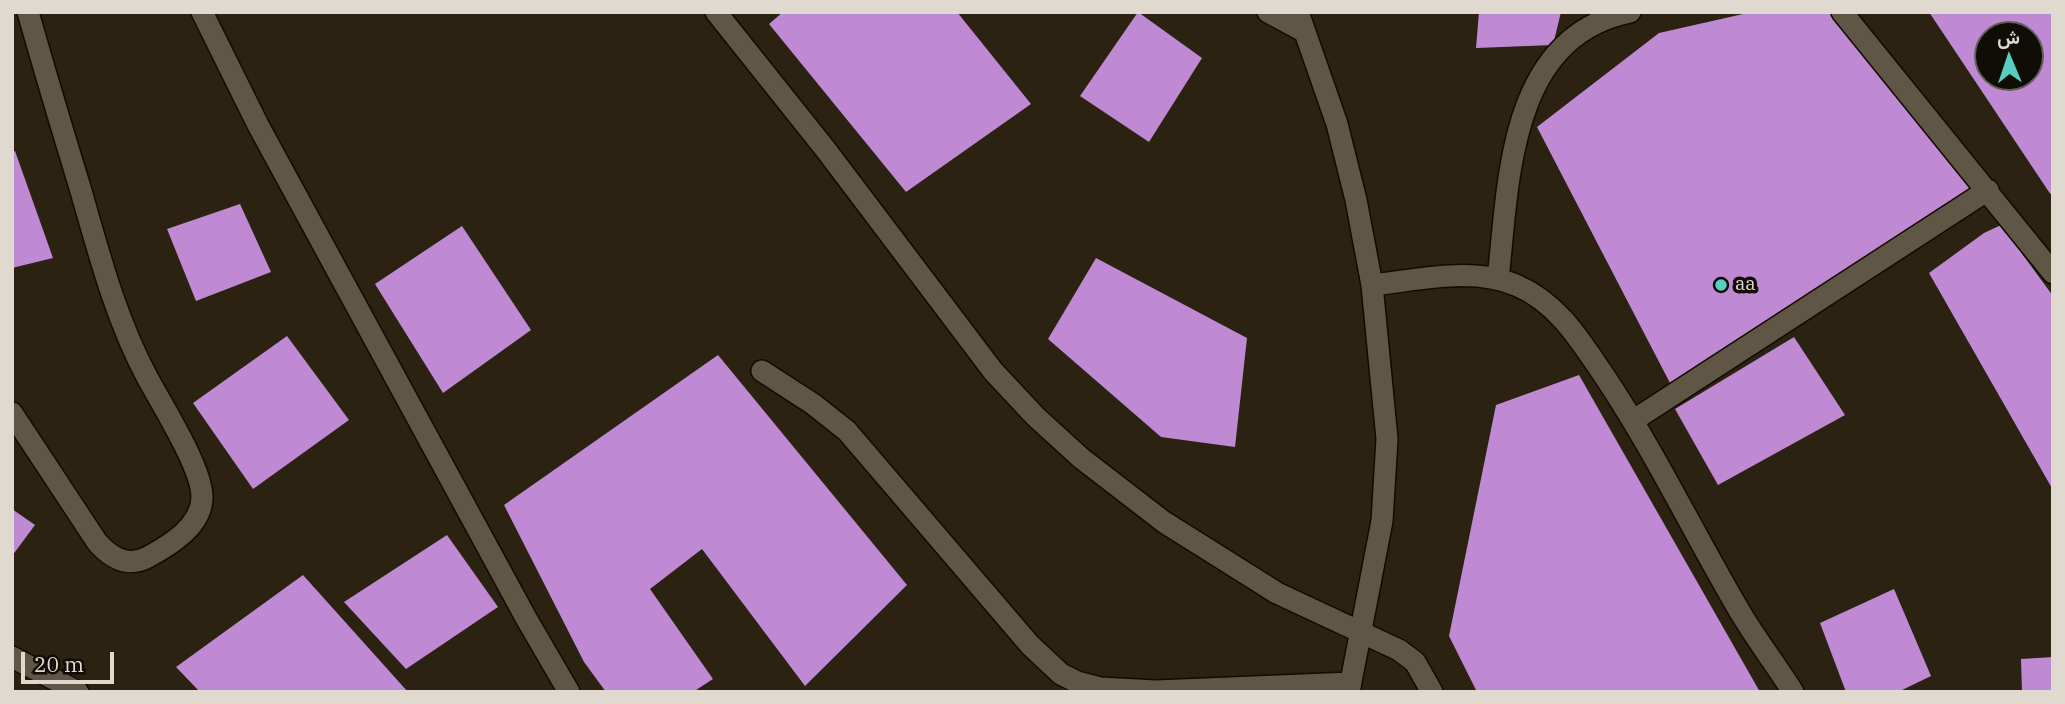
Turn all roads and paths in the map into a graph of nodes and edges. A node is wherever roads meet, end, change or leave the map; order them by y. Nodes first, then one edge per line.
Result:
1 (29, 12) edge
2 (202, 12) edge
3 (716, 12) edge
4 (1268, 12) edge
5 (1630, 12) edge
6 (1842, 12) edge
7 (1302, 22) edge
8 (1987, 190) junction
9 (2053, 273) edge
10 (1499, 279) junction
11 (1372, 285) junction
12 (762, 371) dead end
13 (12, 413) edge
14 (1634, 420) junction
15 (1361, 632) junction
16 (12, 657) edge
17 (1350, 687) edge
18 (78, 692) edge
19 (569, 692) edge
20 (1432, 692) edge
21 (1793, 692) edge

1 - 13 street
2 - 19 street
3 - 15 street
4 - 7 street
5 - 10 street
6 - 8 street
7 - 11 street
8 - 9 street
8 - 14 street
10 - 11 street
10 - 14 street
11 - 15 street
12 - 17 street
14 - 21 street
15 - 17 street
15 - 20 street
16 - 18 street

